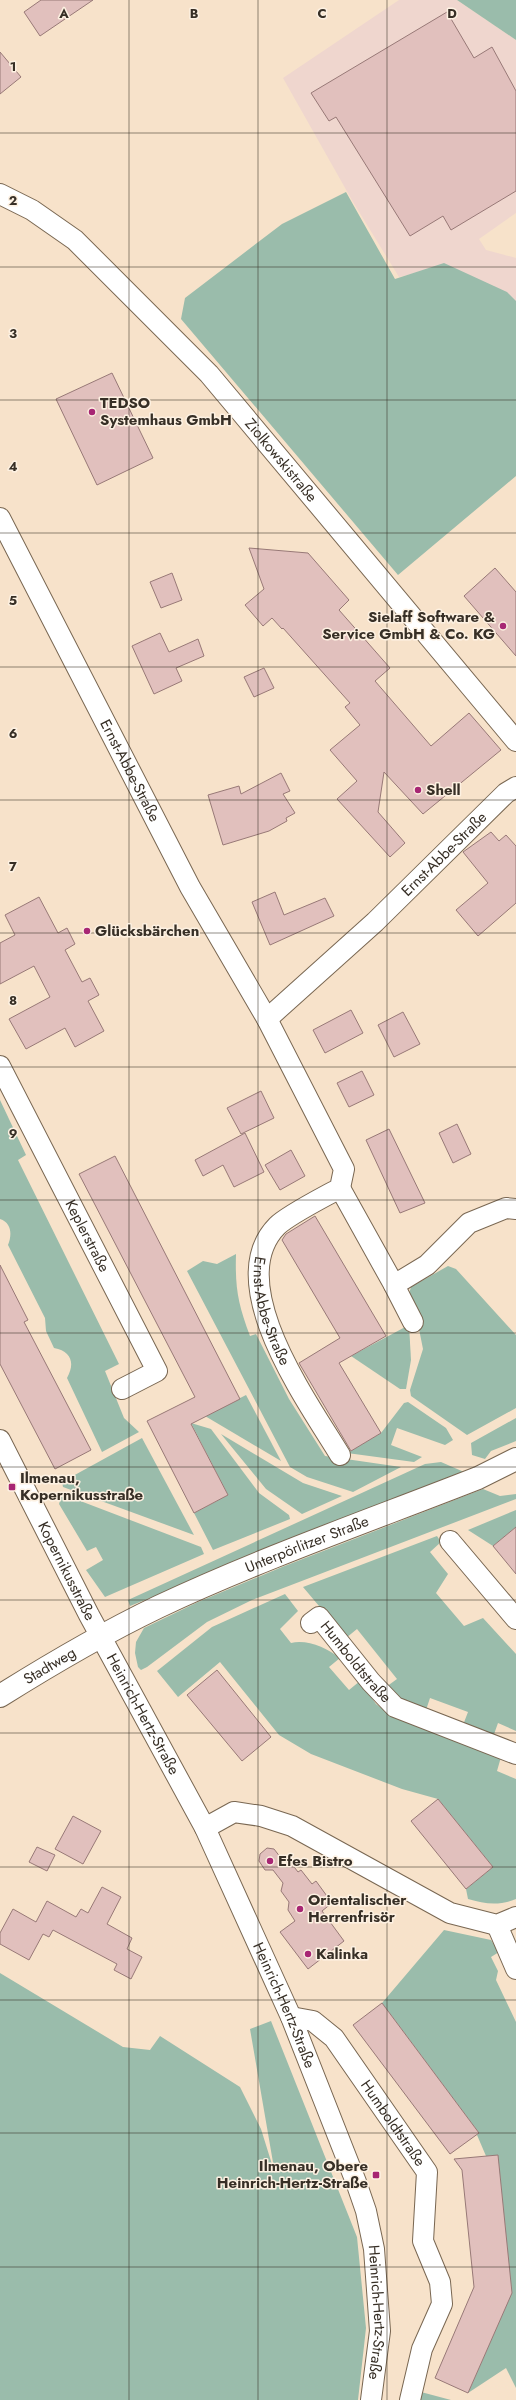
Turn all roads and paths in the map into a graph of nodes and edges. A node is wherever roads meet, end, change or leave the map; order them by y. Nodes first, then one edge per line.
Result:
1 (0, 194) edge
2 (0, 518) edge
3 (516, 741) edge
4 (516, 787) edge
5 (267, 1019) junction
6 (0, 1066) edge
7 (340, 1188) junction
8 (516, 1209) edge
9 (394, 1285) junction
10 (413, 1322) dead end
11 (122, 1390) dead end
12 (0, 1440) edge
13 (340, 1456) dead end
14 (516, 1459) edge
15 (450, 1541) dead end
16 (516, 1619) edge
17 (310, 1623) dead end
18 (101, 1637) junction
19 (0, 1696) edge
20 (516, 1754) edge
21 (204, 1828) junction
22 (516, 1917) edge
23 (497, 1925) junction
24 (516, 1969) edge
25 (291, 2017) junction
26 (371, 2400) edge
27 (410, 2400) edge

1 - 3 street, Ziolkowskistraße
2 - 5 street, Ernst-Abbe-Straße
4 - 5 street, Ernst-Abbe-Straße
5 - 7 street, Ernst-Abbe-Straße
6 - 11 street, Keplerstraße
7 - 9 street
7 - 13 street, Ernst-Abbe-Straße
8 - 9 street
9 - 10 street
12 - 18 street, Kopernikusstraße
14 - 18 street, Unterpörlitzer Straße
15 - 16 street
17 - 20 street, Humboldtstraße
18 - 19 street, Stadtweg
18 - 21 street, Heinrich-Hertz-Straße
21 - 23 street
21 - 25 street, Heinrich-Hertz-Straße
22 - 23 street
23 - 24 street
25 - 26 street, Heinrich-Hertz-Straße
25 - 27 street, Humboldtstraße

